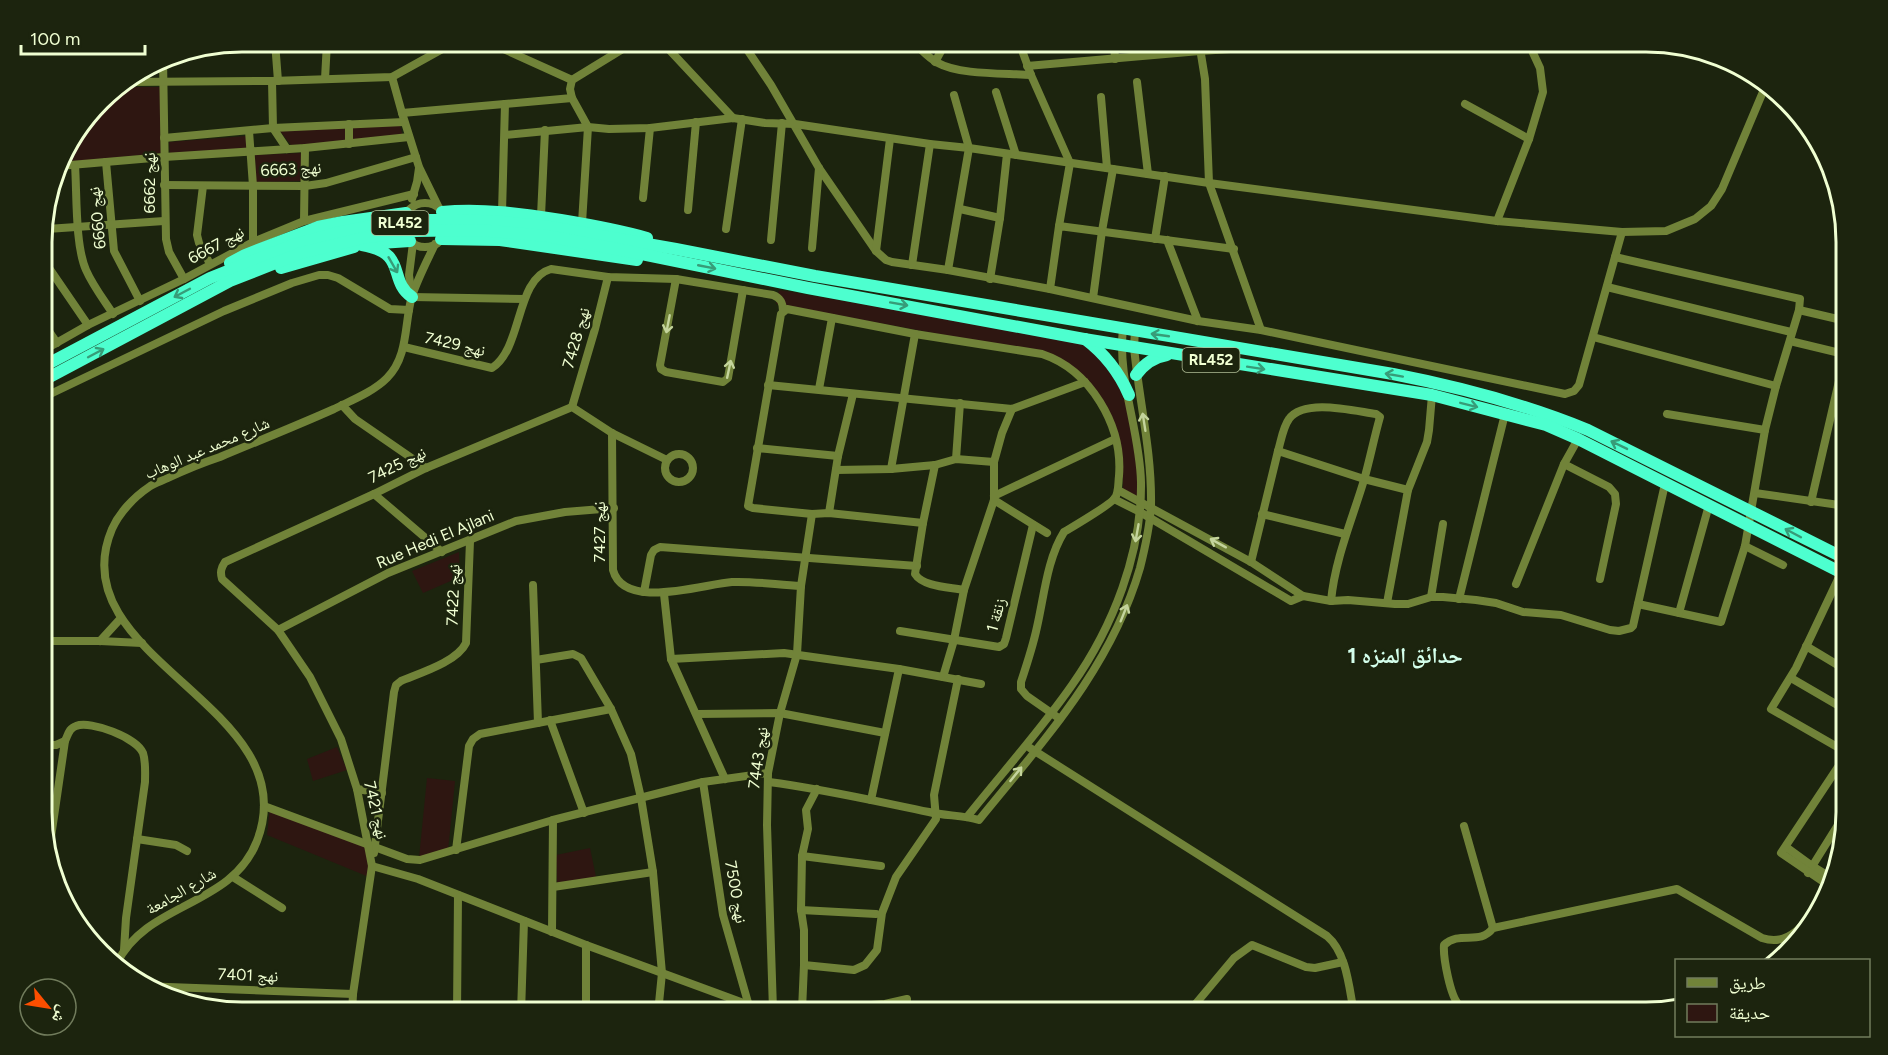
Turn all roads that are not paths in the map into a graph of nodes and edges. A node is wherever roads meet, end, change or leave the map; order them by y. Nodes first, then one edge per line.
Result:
1 (940, 52) edge
2 (1022, 52) edge
3 (1115, 52) edge
4 (1162, 52) edge
5 (1201, 52) edge
6 (1533, 52) edge
7 (275, 53) edge
8 (326, 53) edge
9 (435, 53) edge
10 (512, 53) edge
11 (616, 53) edge
12 (673, 53) edge
13 (749, 53) edge
14 (924, 53) edge
15 (1115, 59) junction
16 (935, 62) junction
17 (1027, 66) junction
18 (163, 70) edge
19 (1031, 75) junction
20 (392, 77) junction
21 (325, 79) junction
22 (572, 80) junction
23 (142, 81) edge
24 (275, 81) junction
25 (164, 82) junction
26 (1137, 82) dead end
27 (996, 92) dead end
28 (1762, 93) edge
29 (954, 95) dead end
30 (1101, 97) dead end
31 (572, 98) junction
32 (505, 104) junction
33 (1465, 104) dead end
34 (403, 118) junction
35 (738, 118) junction
36 (696, 122) junction
37 (782, 123) junction
38 (349, 124) junction
39 (795, 124) junction
40 (588, 127) junction
41 (273, 128) junction
42 (650, 128) junction
43 (545, 130) junction
44 (249, 131) junction
45 (505, 135) junction
46 (164, 138) junction
47 (409, 138) junction
48 (890, 139) junction
49 (1529, 139) junction
50 (349, 144) junction
51 (930, 144) junction
52 (304, 148) junction
53 (969, 148) junction
54 (287, 149) junction
55 (250, 152) junction
56 (1011, 155) junction
57 (416, 156) junction
58 (164, 157) junction
59 (106, 162) junction
60 (1070, 163) junction
61 (69, 165) edge
62 (75, 165) junction
63 (419, 167) junction
64 (819, 168) junction
65 (1110, 168) junction
66 (1148, 174) junction
67 (1165, 176) junction
68 (1209, 183) junction
69 (164, 186) junction
70 (202, 186) junction
71 (253, 186) junction
72 (305, 186) junction
73 (414, 194) junction
74 (644, 198) dead end
75 (960, 208) junction
76 (440, 210) junction
77 (688, 210) dead end
78 (408, 211) junction
79 (502, 212) junction
80 (542, 216) junction
81 (1000, 218) junction
82 (164, 220) junction
83 (304, 221) junction
84 (1497, 221) junction
85 (582, 223) junction
86 (111, 225) junction
87 (78, 226) junction
88 (1059, 226) junction
89 (53, 228) edge
90 (726, 229) dead end
91 (1102, 231) junction
92 (549, 232) junction
93 (1622, 232) junction
94 (1155, 239) junction
95 (771, 240) dead end
96 (1167, 240) junction
97 (254, 242) junction
98 (411, 242) junction
99 (438, 242) junction
100 (362, 245) junction
101 (812, 248) dead end
102 (1234, 249) junction
103 (876, 251) junction
104 (675, 255) junction
105 (1615, 257) junction
106 (210, 264) junction
107 (912, 265) junction
108 (948, 270) junction
109 (608, 277) junction
110 (52, 278) edge
111 (184, 279) junction
112 (676, 279) junction
113 (990, 279) junction
114 (213, 283) junction
115 (1607, 287) junction
116 (1050, 289) junction
117 (743, 290) junction
118 (1093, 298) junction
119 (524, 299) junction
120 (140, 301) junction
121 (410, 304) junction
122 (783, 310) junction
123 (1799, 310) junction
124 (113, 314) junction
125 (832, 318) junction
126 (1835, 318) edge
127 (1198, 321) junction
128 (88, 325) junction
129 (1129, 330) junction
130 (1261, 330) junction
131 (915, 334) junction
132 (52, 336) edge
133 (1593, 337) junction
134 (1791, 337) junction
135 (1084, 339) junction
136 (57, 343) junction
137 (52, 346) edge
138 (1128, 346) junction
139 (404, 347) junction
140 (1835, 350) edge
141 (1177, 355) junction
142 (52, 362) edge
143 (52, 375) edge
144 (1136, 375) junction
145 (1085, 382) junction
146 (768, 385) junction
147 (1776, 386) junction
148 (819, 389) junction
149 (52, 393) edge
150 (853, 394) junction
151 (1129, 395) junction
152 (1432, 395) junction
153 (904, 397) junction
154 (1835, 397) edge
155 (960, 403) junction
156 (342, 405) junction
157 (572, 407) junction
158 (1012, 409) junction
159 (1505, 414) junction
160 (1667, 414) dead end
161 (1765, 430) junction
162 (612, 433) junction
163 (1115, 439) junction
164 (1578, 439) junction
165 (757, 448) junction
166 (1278, 451) junction
167 (838, 456) junction
168 (956, 459) junction
169 (668, 460) dead end
170 (994, 462) junction
171 (1564, 464) junction
172 (935, 465) junction
173 (426, 468) junction
174 (891, 469) junction
175 (836, 470) junction
176 (1364, 479) junction
177 (1665, 484) junction
178 (1118, 490) junction
179 (1408, 490) junction
180 (1755, 493) junction
181 (374, 494) junction
182 (994, 498) junction
183 (1114, 499) junction
184 (1140, 501) junction
185 (1811, 502) junction
186 (1709, 505) junction
187 (1835, 505) edge
188 (1151, 507) junction
189 (614, 508) junction
190 (1751, 511) junction
191 (1140, 512) junction
192 (829, 513) junction
193 (812, 514) junction
194 (1262, 514) junction
195 (1150, 518) junction
196 (923, 523) junction
197 (1443, 524) dead end
198 (1033, 525) junction
199 (1749, 525) junction
200 (1047, 533) dead end
201 (1345, 534) junction
202 (470, 541) junction
203 (1745, 546) junction
204 (442, 552) junction
205 (1835, 553) edge
206 (805, 558) junction
207 (1251, 562) junction
208 (1782, 565) dead end
209 (917, 566) junction
210 (1835, 570) edge
211 (1600, 579) dead end
212 (1516, 584) dead end
213 (533, 585) dead end
214 (801, 586) junction
215 (964, 590) junction
216 (1835, 590) edge
217 (644, 592) junction
218 (664, 594) junction
219 (1303, 596) junction
220 (1431, 597) junction
221 (1459, 599) junction
222 (1331, 601) junction
223 (1387, 603) junction
224 (1638, 604) junction
225 (1679, 613) junction
226 (121, 618) junction
227 (278, 630) junction
228 (900, 631) dead end
229 (954, 639) junction
230 (52, 641) edge
231 (100, 641) junction
232 (142, 643) junction
233 (1806, 646) junction
234 (797, 654) junction
235 (671, 659) junction
236 (536, 660) junction
237 (1835, 663) edge
238 (899, 669) junction
239 (943, 677) junction
240 (1791, 678) junction
241 (958, 680) junction
242 (981, 684) dead end
243 (1835, 704) edge
244 (611, 709) junction
245 (780, 713) junction
246 (1051, 713) junction
247 (697, 714) junction
248 (1060, 719) junction
249 (550, 720) junction
250 (538, 723) junction
251 (885, 733) junction
252 (65, 741) junction
253 (1026, 744) junction
254 (52, 745) edge
255 (1835, 747) edge
256 (1035, 751) junction
257 (1835, 771) edge
258 (768, 778) junction
259 (725, 779) junction
260 (703, 782) junction
261 (357, 789) junction
262 (817, 789) junction
263 (382, 793) junction
264 (641, 798) junction
265 (871, 800) junction
266 (264, 806) junction
267 (584, 813) junction
268 (935, 813) junction
269 (967, 817) junction
270 (552, 820) junction
271 (53, 824) edge
272 (1464, 826) dead end
273 (1834, 833) edge
274 (137, 839) junction
275 (372, 847) junction
276 (456, 849) junction
277 (187, 851) dead end
278 (802, 856) junction
279 (372, 863) junction
280 (881, 866) dead end
281 (1810, 869) junction
282 (653, 872) junction
283 (1825, 875) edge
284 (233, 877) junction
285 (1823, 881) edge
286 (553, 887) junction
287 (458, 895) junction
288 (282, 908) dead end
289 (801, 909) junction
290 (876, 914) dead end
291 (524, 921) junction
292 (1493, 928) junction
293 (552, 932) junction
294 (1788, 937) edge
295 (586, 945) junction
296 (124, 950) junction
297 (120, 957) edge
298 (1343, 962) junction
299 (804, 965) junction
300 (662, 973) junction
301 (168, 987) edge
302 (353, 994) junction
303 (907, 999) dead end
304 (1198, 1002) edge
305 (1352, 1002) edge
306 (1457, 1002) edge
307 (353, 1003) edge
308 (458, 1003) edge
309 (521, 1003) edge
310 (586, 1003) edge
311 (659, 1003) edge
312 (734, 1003) edge
313 (748, 1003) edge
314 (773, 1003) edge
315 (802, 1003) edge
316 (894, 1003) edge

1 - 16 street
2 - 17 street
3 - 15 street
4 - 15 street
5 - 68 street
6 - 49 street
7 - 24 street
8 - 21 street
9 - 20 street
10 - 22 street
11 - 22 street
12 - 35 street
13 - 39 street
14 - 16 street
15 - 17 street
16 - 19 street
17 - 19 street
18 - 25 street, نهج 6662
19 - 60 street
20 - 21 street
20 - 34 street
21 - 24 street
22 - 31 street
23 - 25 street
24 - 25 street
24 - 41 street
25 - 46 street, نهج 6662
26 - 66 street
27 - 56 street
28 - 93 street
29 - 53 street
30 - 65 street
31 - 32 street
31 - 40 street
32 - 34 street
32 - 45 street
33 - 49 street
34 - 38 street
34 - 47 street
35 - 36 street
35 - 37 street
35 - 90 street
36 - 42 street
36 - 77 street
37 - 39 street
37 - 95 street
38 - 41 street
38 - 50 street
39 - 48 street
39 - 64 street
40 - 42 street
40 - 43 street
40 - 85 street
41 - 44 street
41 - 54 street
42 - 74 street
43 - 45 street
43 - 80 street
44 - 46 street
44 - 55 street
45 - 79 street
46 - 58 street, نهج 6662
47 - 50 street
47 - 57 street
48 - 51 street
48 - 103 street
49 - 84 street
50 - 52 street
51 - 53 street
51 - 107 street
52 - 54 street
52 - 72 street
53 - 56 street
53 - 75 street
54 - 55 street
55 - 58 street
55 - 71 street
56 - 60 street
56 - 81 street
57 - 63 street
57 - 72 street, نهج 6663
58 - 59 street
58 - 69 street, نهج 6662
59 - 62 street
59 - 86 street, نهج 6660
60 - 65 street
60 - 88 street
61 - 62 street
62 - 87 street
63 - 73 street
63 - 76 street
64 - 101 street
64 - 103 street
65 - 66 street
65 - 91 street
66 - 67 street
67 - 68 street
67 - 94 street
68 - 84 street
68 - 102 street
69 - 70 street, نهج 6663
69 - 82 street, نهج 6662
70 - 71 street, نهج 6663
70 - 106 street
71 - 72 street, نهج 6663
71 - 97 street
72 - 83 street
73 - 78 street
73 - 83 street, نهج 6667
75 - 81 street
75 - 108 street
76 - 78 street
76 - 79 highway
76 - 99 street
78 - 98 street
78 - 114 highway
79 - 80 highway
80 - 85 highway
81 - 113 street
82 - 86 street
82 - 111 street, نهج 6662
83 - 97 street, نهج 6667
84 - 93 street
85 - 104 highway
86 - 87 street
86 - 120 street, نهج 6660
87 - 89 street
87 - 124 street
88 - 91 street
88 - 116 street
91 - 94 street
91 - 118 street
92 - 104 highway, RL452
92 - 114 highway, RL452
92 - 114 highway, RL452
93 - 105 street
94 - 96 street
96 - 102 street
96 - 127 street
97 - 106 street, نهج 6667
98 - 99 street
98 - 100 highway
98 - 121 street
99 - 104 highway
99 - 121 street
100 - 114 highway
100 -> 121 highway
102 - 130 street
103 - 107 street
104 - 129 highway, RL452
104 -> 135 highway, RL452
105 - 115 street
105 - 123 street
106 - 111 street, نهج 6667
107 - 108 street
108 - 113 street
109 - 112 street
109 - 119 street
109 - 157 street, نهج 7428
110 - 128 street
111 - 120 street, نهج 6667
112 - 117 street
112 -> 117 street
113 - 116 street
114 -> 142 highway, RL452
143 -> 114 highway, RL452
115 - 133 street
115 - 134 street
116 - 118 street
117 - 122 street
118 - 127 street
119 - 121 street
119 - 139 street, نهج 7429
120 - 124 street, نهج 6667
121 - 139 street, شارع محمد عبد الوهاب
121 - 149 street
122 - 125 street
122 - 146 street
123 - 126 street
123 - 134 street
124 - 128 street, نهج 6667
125 - 131 street
125 - 148 street
127 - 130 street
128 - 136 street, نهج 6667
129 - 138 street
129 - 138 street
190 -> 129 highway, RL452
130 - 133 street
131 - 145 street
131 - 153 street
132 - 136 street
133 - 147 street
134 - 140 street
134 - 147 street
135 - 138 highway, RL452
135 - 151 highway
136 - 137 street, نهج 6667
138 - 141 highway, RL452
138 - 144 street
138 - 151 street
139 - 156 street, شارع محمد عبد الوهاب
141 - 144 highway
141 -> 152 highway, RL452
188 -> 144 street
145 - 158 street
145 - 163 street
146 - 148 street
146 - 165 street
147 - 161 street
148 - 150 street
150 - 153 street
150 - 167 street
151 - 184 street
152 -> 159 highway, RL452
152 - 179 street
153 - 155 street
153 - 174 street
154 - 185 street
155 - 158 street
155 - 168 street
156 - 173 street
156 - 226 street, شارع محمد عبد الوهاب
157 - 162 street
157 - 173 street, نهج 7425
158 - 170 street
159 - 164 highway, RL452
159 - 221 street
160 - 161 street
161 - 180 street
162 - 169 street
162 - 189 street, نهج 7427
163 - 178 street
163 - 182 street
164 - 171 street
164 - 177 highway, RL452
165 - 167 street
165 - 193 street
166 - 176 street
166 - 176 street
166 - 194 street
167 - 175 street
168 - 170 street
168 - 172 street
170 - 182 street
171 - 211 street
171 - 212 street
172 - 174 street
172 - 196 street
173 - 181 street, نهج 7425
174 - 175 street
175 - 192 street
176 - 179 street
176 - 201 street
177 - 186 highway, RL452
177 - 224 street
178 - 183 street
178 - 184 street
179 - 223 street
180 - 185 street
180 - 190 street
181 - 204 street
181 - 227 street, نهج 7425
182 - 198 street
182 - 215 street
183 - 191 street
183 - 246 street
184 - 188 street
184 - 191 street
185 - 187 street
186 - 199 highway, RL452
186 - 225 street
188 - 195 street
207 -> 188 street
189 - 202 street, Rue Hedi El Ajlani
189 - 217 street, نهج 7427
190 - 199 street
205 -> 190 highway, RL452
191 - 195 street
191 -> 246 street
192 - 193 street
192 - 196 street
193 - 206 street, نهج 7443
194 - 201 street
194 - 207 street
195 - 219 street
248 -> 195 street
196 - 209 street
197 - 220 street
198 - 200 street
198 - 229 street, زنقة 1
199 - 203 street
199 - 210 highway, RL452
201 - 222 street
202 - 204 street, Rue Hedi El Ajlani
202 - 263 street, نهج 7422
203 - 208 street
203 - 225 street
204 - 227 street, Rue Hedi El Ajlani
206 - 209 street
206 - 214 street, نهج 7443
206 - 217 street
207 - 219 street
209 - 215 street
213 - 236 street
214 - 218 street, نهج 7427
214 - 234 street, نهج 7443
215 - 229 street
216 - 233 street
217 - 218 street, نهج 7427
218 - 235 street
219 - 222 street
220 - 221 street
220 - 223 street
221 - 224 street
222 - 223 street
224 - 225 street
226 - 231 street
226 - 232 street, شارع محمد عبد الوهاب
227 - 261 street, نهج 7421
228 - 229 street, زنقة 1
229 - 239 street
230 - 231 street
231 - 232 street
232 - 266 street, شارع محمد عبد الوهاب
233 - 237 street
233 - 240 street
234 - 235 street
234 - 238 street
234 - 245 street, نهج 7443
235 - 247 street
236 - 244 street
236 - 250 street
238 - 239 street
238 - 251 street
239 - 241 street
240 - 243 street
240 - 255 street
241 - 242 street
241 - 268 street
244 - 249 street
244 - 264 street
245 - 247 street
245 - 251 street
245 - 258 street, نهج 7443
246 - 248 street
246 - 253 street
247 - 259 street
248 - 256 street
249 - 250 street
249 - 267 street
250 - 276 street
251 - 265 street
252 - 254 street
252 - 271 street
252 - 274 street
253 - 256 street
253 - 269 street
269 -> 256 street
256 - 298 street
257 - 281 street
258 - 259 street
258 - 262 street
258 - 314 street, نهج 7443
259 - 260 street
260 - 264 street
260 - 313 street, نهج 7500
261 - 263 street
261 - 275 street, نهج 7421
262 - 265 street
262 - 278 street
263 - 275 street, نهج 7422
264 - 267 street
264 - 282 street
265 - 268 street
266 - 275 street
266 - 284 street, شارع الجامعة
267 - 270 street
268 - 269 street
268 - 299 street
270 - 276 street
270 - 286 street
272 - 292 street
273 - 281 street
274 - 277 street
274 - 296 street
275 - 276 street
275 - 279 street, نهج 7422
278 - 280 street
278 - 289 street
279 - 287 street
279 - 302 street
281 - 283 street
281 - 285 street
282 - 286 street
282 - 300 street
284 - 288 street
284 - 296 street, شارع الجامعة
286 - 293 street
287 - 291 street
287 - 308 street
289 - 290 street
289 - 299 street
291 - 293 street
291 - 309 street
292 - 294 street
292 - 306 street
293 - 295 street
295 - 300 street
295 - 310 street
296 - 297 street, شارع الجامعة
298 - 304 street
298 - 305 street
299 - 315 street
300 - 311 street
300 - 312 street
301 - 302 street, نهج 7401
302 - 307 street
303 - 316 street

